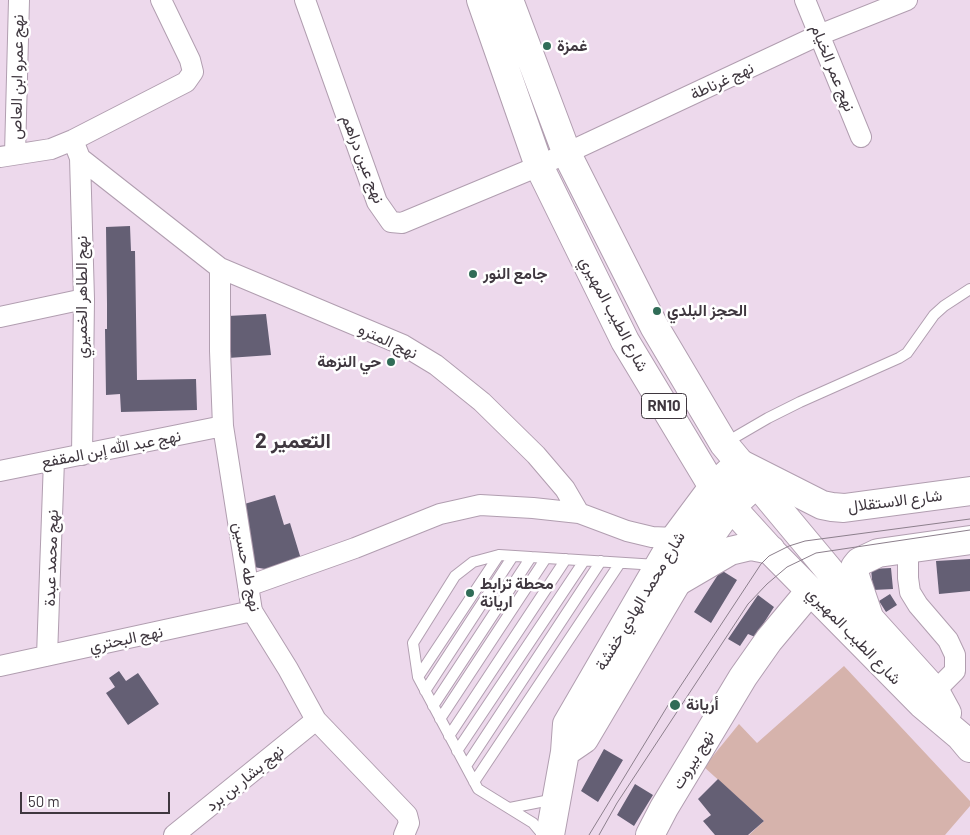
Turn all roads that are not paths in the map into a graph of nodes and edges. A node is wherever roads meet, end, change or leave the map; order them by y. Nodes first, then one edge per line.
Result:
1 (19, 0) edge
2 (161, 0) edge
3 (305, 0) edge
4 (481, 0) edge
5 (509, 0) edge
6 (805, 0) edge
7 (907, 0) edge
8 (819, 35) junction
9 (861, 137) dead end
10 (77, 149) junction
11 (567, 154) junction
12 (7, 156) edge
13 (540, 166) junction
14 (220, 268) junction
15 (970, 289) edge
16 (84, 299) junction
17 (0, 318) edge
18 (223, 426) junction
19 (732, 453) junction
20 (82, 455) junction
21 (54, 460) junction
22 (0, 472) edge
23 (757, 484) junction
24 (713, 486) junction
25 (970, 491) edge
26 (731, 507) junction
27 (579, 513) junction
28 (675, 538) junction
29 (970, 540) edge
30 (908, 548) junction
31 (771, 550) junction
32 (499, 555) junction
33 (513, 556) junction
34 (531, 557) junction
35 (546, 558) junction
36 (566, 559) junction
37 (584, 561) junction
38 (601, 562) junction
39 (620, 563) junction
40 (669, 574) junction
41 (248, 586) junction
42 (810, 591) junction
43 (252, 611) junction
44 (870, 618) junction
45 (47, 656) junction
46 (0, 666) edge
47 (962, 668) edge
48 (418, 677) junction
49 (425, 691) junction
50 (929, 698) junction
51 (433, 706) junction
52 (440, 719) junction
53 (316, 720) junction
54 (449, 736) junction
55 (965, 742) edge
56 (458, 751) junction
57 (466, 766) junction
58 (474, 782) junction
59 (557, 799) junction
60 (510, 808) junction
61 (174, 835) edge
62 (404, 835) edge
63 (543, 835) edge
64 (550, 835) edge
65 (650, 835) edge

1 - 12 street, نهج عمرو ابن العاص
2 - 10 street
3 - 13 street, نهج عين دراهم
4 - 13 main road, شارع الطيب المهيري / RN10
5 - 11 main road, شارع الطيب المهيري / RN10
6 - 8 street, نهج عمر الخيام
7 - 8 street, نهج غرناطة
8 - 9 street, نهج عمر الخيام
8 - 11 street, نهج غرناطة
10 - 12 street
10 - 14 street, نهج المترو
10 - 16 street, نهج الطاهر الخميري
11 - 13 street, نهج غرناطة
11 - 19 main road, شارع الطيب المهيري / RN10
13 - 24 main road, شارع الطيب المهيري / RN10
14 - 18 street, نهج طه حسين
14 - 27 street, نهج المترو
15 - 19 lane
16 - 17 street
16 - 20 street, نهج الطاهر الخميري
18 - 20 street, نهج عبد الله إبن المقفع
18 - 41 street, نهج طه حسين
19 - 23 main road, شارع الطيب المهيري / RN10
19 - 24 main road, شارع محمد الهادي خفشة
19 - 25 main road, شارع الاستقلال
20 - 21 street, نهج عبد الله إبن المقفع
21 - 22 street, نهج عبد الله إبن المقفع
21 - 45 street, نهج محمد عبدة
23 - 26 main road, شارع محمد الهادي خفشة
23 - 44 main road, شارع الطيب المهيري / RN10
24 - 26 main road, شارع الطيب المهيري / RN10
24 - 28 main road, شارع محمد الهادي خفشة
26 - 31 main road, شارع الطيب المهيري / RN10
26 - 40 main road, شارع محمد الهادي خفشة
27 - 28 street
27 - 41 street
28 - 40 main road, شارع محمد الهادي خفشة
29 - 30 main road
30 - 44 main road
30 - 47 street
31 - 40 main road
31 - 42 main road, شارع الطيب المهيري / RN10
32 - 33 lane
32 - 48 lane
32 - 48 lane
33 - 34 lane
33 - 49 lane
34 - 35 lane
34 - 51 lane
35 - 36 lane
35 - 52 lane
36 - 37 lane
36 - 54 lane
37 - 38 lane
37 - 56 lane
38 - 39 lane
38 - 57 lane
39 - 40 lane
39 - 58 lane
40 - 59 main road, شارع محمد الهادي خفشة
41 - 43 street, نهج طه حسين
42 - 50 main road, شارع الطيب المهيري / RN10
42 - 65 main road, نهج بيروت
43 - 45 street, نهج البحتري
43 - 53 street, نهج طه حسين
44 - 50 main road, شارع الطيب المهيري / RN10
45 - 46 street, نهج البحتري
47 - 50 street
48 - 49 lane
49 - 51 lane
50 - 55 main road, شارع الطيب المهيري / RN10
51 - 52 lane
52 - 54 lane
53 - 61 street, نهج بشار بن برد
53 - 62 street, نهج طه حسين
54 - 56 lane
56 - 57 lane
57 - 58 lane
58 - 60 lane
59 - 60 lane
59 - 64 main road, شارع محمد الهادي خفشة
60 - 63 lane

